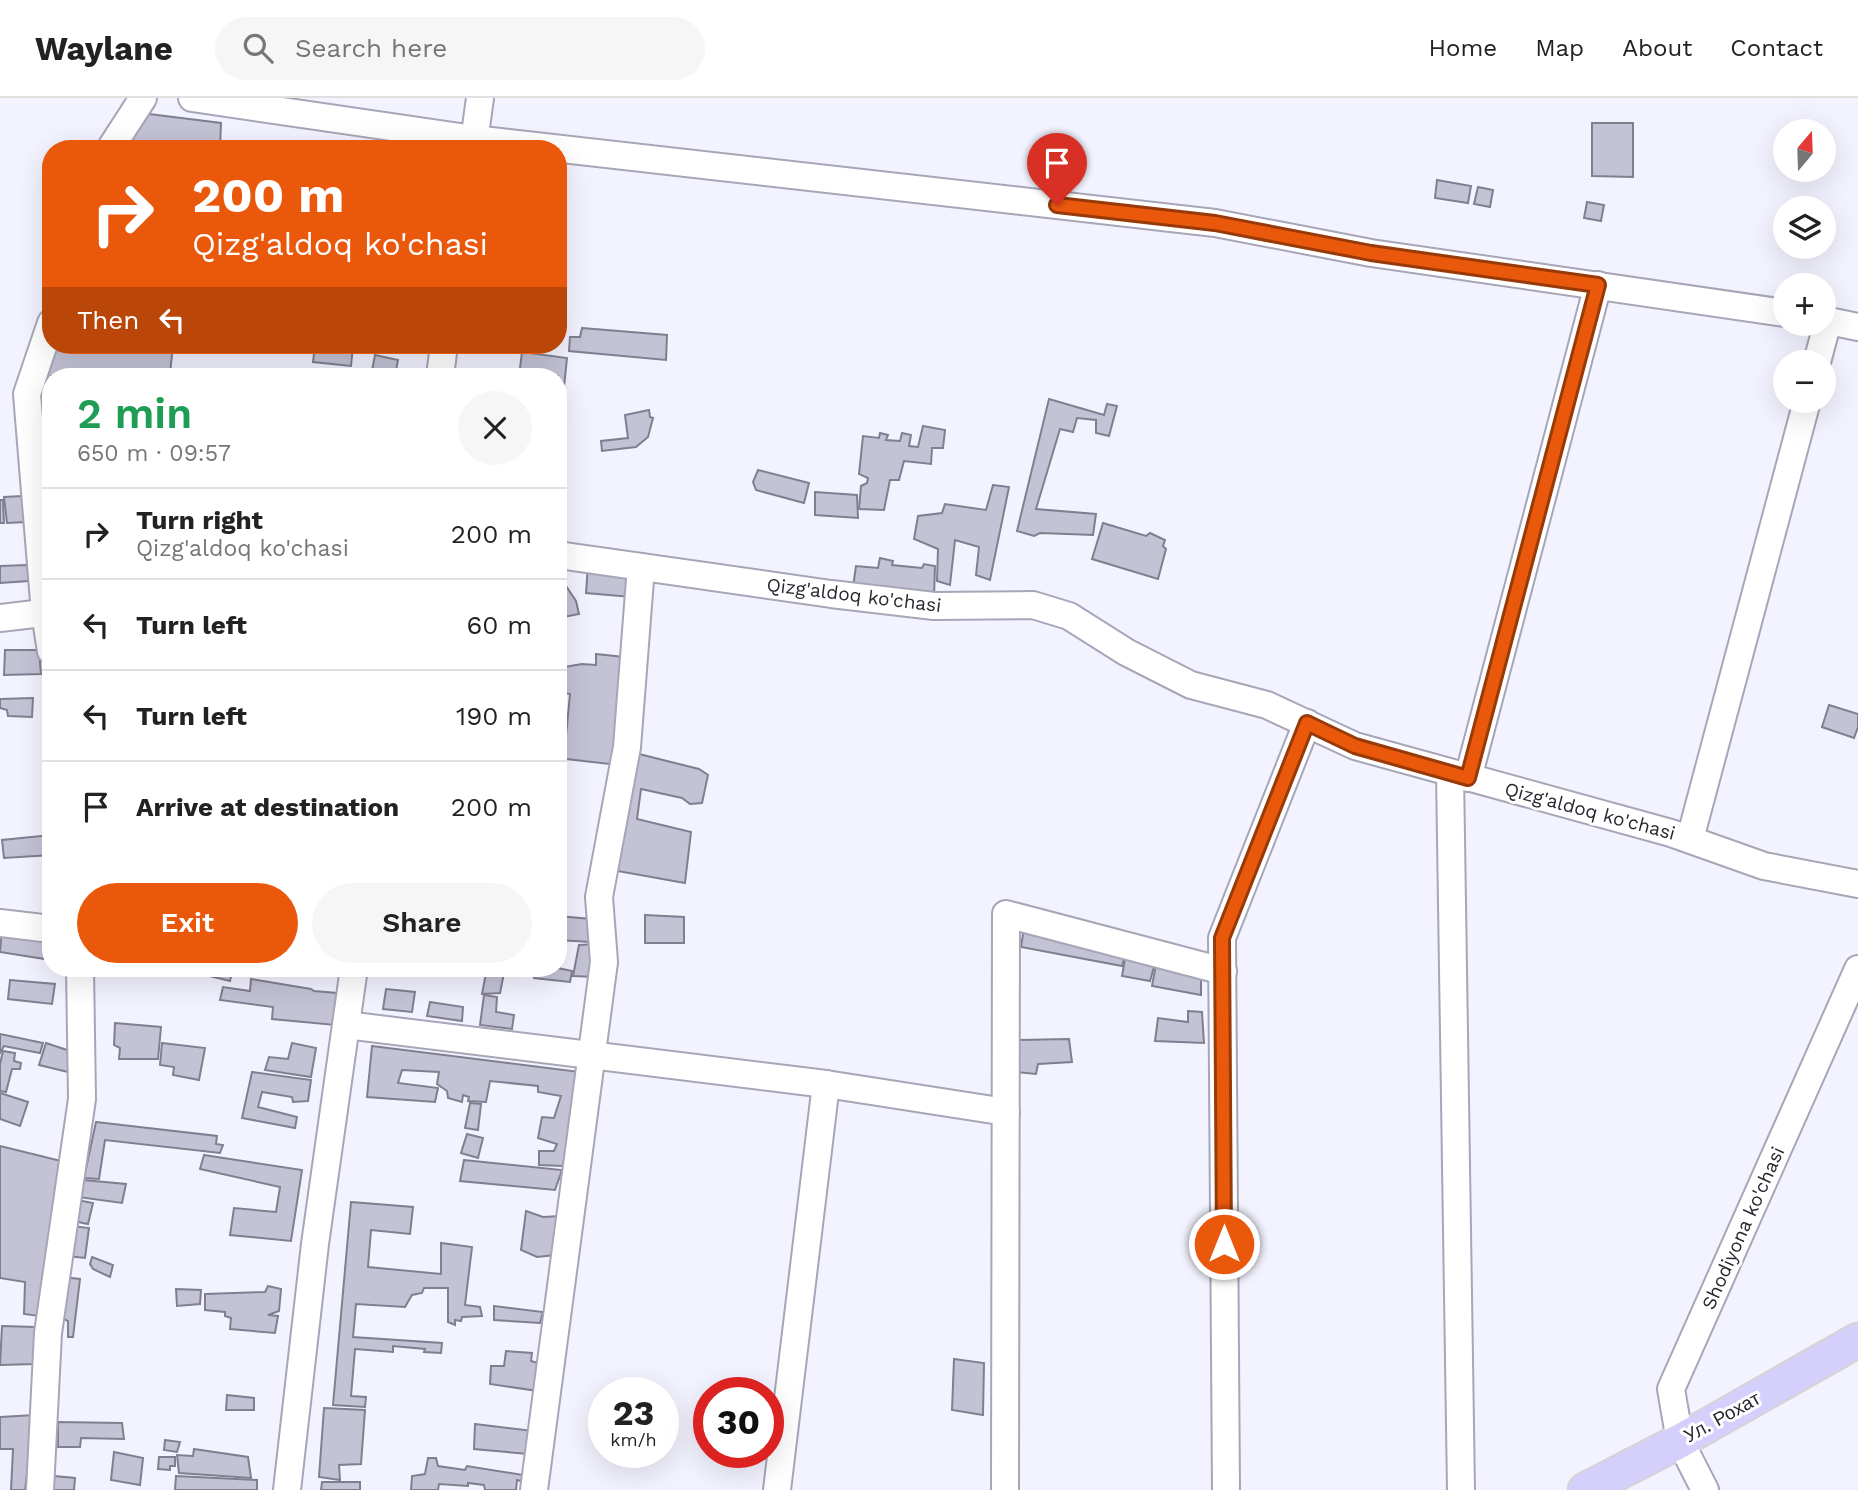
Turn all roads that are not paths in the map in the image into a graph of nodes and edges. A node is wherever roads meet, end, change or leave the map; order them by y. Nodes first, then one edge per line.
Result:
1 (143, 98) edge
2 (192, 98) edge
3 (480, 98) edge
4 (116, 140) edge
5 (449, 140) edge
6 (475, 140) edge
7 (567, 154) edge
8 (1598, 285) junction
9 (1773, 311) edge
10 (1836, 323) edge
11 (1858, 327) edge
12 (42, 350) edge
13 (1804, 413) edge
14 (42, 550) edge
15 (567, 556) edge
16 (641, 567) junction
17 (42, 614) edge
18 (0, 618) edge
19 (1307, 723) junction
20 (1459, 775) junction
21 (1690, 839) junction
22 (1858, 884) edge
23 (0, 923) edge
24 (42, 928) edge
25 (1858, 969) edge
26 (1223, 971) junction
27 (80, 977) edge
28 (353, 977) edge
29 (346, 1025) junction
30 (593, 1055) junction
31 (826, 1084) junction
32 (1006, 1112) junction
33 (1858, 1340) edge
34 (1680, 1441) junction
35 (40, 1490) edge
36 (287, 1490) edge
37 (534, 1490) edge
38 (777, 1490) edge
39 (1005, 1490) edge
40 (1226, 1490) edge
41 (1461, 1490) edge
42 (1585, 1490) edge
43 (1705, 1490) edge

1 - 4 street
2 - 5 street
3 - 6 street
7 - 8 street
8 - 9 street
8 - 20 street
10 - 11 street
12 - 14 street
13 - 21 street
15 - 16 street, Qizg'aldoq ko'chasi
16 - 19 street, Qizg'aldoq ko'chasi
16 - 30 street
17 - 18 street
19 - 20 street, Qizg'aldoq ko'chasi
19 - 26 street
20 - 21 street, Qizg'aldoq ko'chasi
20 - 41 street
21 - 22 street, Qizg'aldoq ko'chasi
23 - 24 street
25 - 34 street, Shodiyona ko'chasi
26 - 32 street
26 - 40 street
27 - 35 street
28 - 29 street
29 - 30 street
29 - 36 street
30 - 31 street
30 - 37 street
31 - 32 street
31 - 38 street
32 - 39 street
33 - 34 main road, Ул. Рохат
34 - 42 main road, Ул. Рохат
34 - 43 street, Shodiyona ko'chasi

